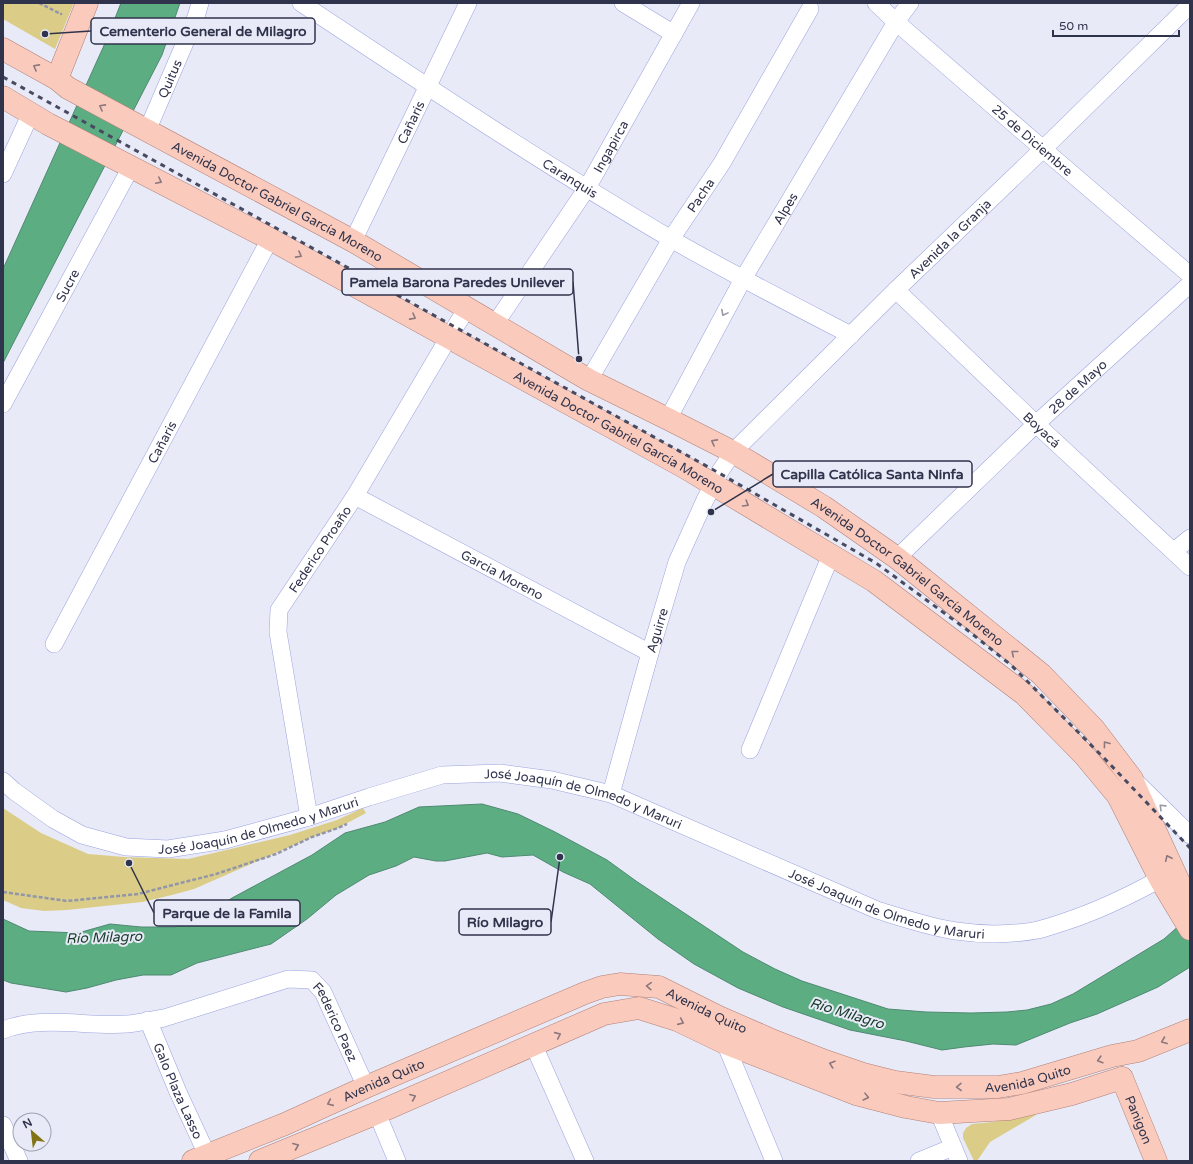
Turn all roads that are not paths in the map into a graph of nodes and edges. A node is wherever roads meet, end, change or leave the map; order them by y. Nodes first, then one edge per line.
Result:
1 (87, 3) edge
2 (200, 3) edge
3 (301, 3) edge
4 (468, 3) edge
5 (623, 3) edge
6 (691, 3) edge
7 (876, 3) edge
8 (910, 3) edge
9 (1185, 7) edge
10 (810, 9) dead end
11 (896, 22) junction
12 (674, 34) junction
13 (3, 49) edge
14 (62, 83) junction
15 (427, 87) junction
16 (3, 97) edge
17 (39, 118) junction
18 (141, 128) junction
19 (1042, 149) junction
20 (121, 162) junction
21 (3, 174) edge
22 (587, 188) junction
23 (270, 239) junction
24 (671, 239) junction
25 (353, 241) junction
26 (1190, 275) edge
27 (742, 279) junction
28 (1190, 284) edge
29 (896, 290) junction
30 (467, 308) junction
31 (495, 324) junction
32 (851, 335) junction
33 (448, 337) junction
34 (589, 380) junction
35 (3, 404) edge
36 (668, 419) junction
37 (1036, 424) junction
38 (733, 452) junction
39 (716, 479) junction
40 (355, 496) junction
41 (1190, 538) edge
42 (1174, 551) junction
43 (831, 555) junction
44 (897, 558) junction
45 (1190, 567) edge
46 (54, 644) dead end
47 (650, 653) junction
48 (750, 750) dead end
49 (1132, 779) junction
50 (3, 781) edge
51 (611, 794) junction
52 (309, 817) junction
53 (1190, 835) edge
54 (1160, 879) junction
55 (1182, 899) edge
56 (1190, 929) edge
57 (148, 1020) junction
58 (8, 1029) edge
59 (1190, 1030) edge
60 (725, 1043) junction
61 (534, 1046) junction
62 (1138, 1051) junction
63 (1122, 1078) junction
64 (366, 1087) junction
65 (377, 1113) junction
66 (939, 1113) junction
67 (3, 1125) edge
68 (956, 1154) edge
69 (203, 1159) edge
70 (19, 1161) edge
71 (260, 1161) edge
72 (397, 1161) edge
73 (585, 1161) edge
74 (774, 1161) edge
75 (918, 1161) edge
76 (1156, 1161) edge

1 - 14 main road
2 - 18 street, Quitus
3 - 15 street, Caranquis
4 - 15 street, Cañaris
5 - 12 street
6 - 12 street, Ingapirca
7 - 11 street, 25 de Diciembre
8 - 11 street, Alpes
9 - 19 street, Avenida la Granja
10 - 24 street, Pacha
11 - 19 street, 25 de Diciembre
11 - 27 street, Alpes
12 - 22 street, Ingapirca
14 -> 13 main road, Avenida Doctor Gabriel García Moreno
18 -> 14 main road, Avenida Doctor Gabriel García Moreno
15 - 22 street, Caranquis
15 - 25 street, Cañaris
16 - 17 main road, Avenida Doctor Gabriel García Moreno
17 - 20 main road, Avenida Doctor Gabriel García Moreno
17 - 21 street
18 - 25 main road, Avenida Doctor Gabriel García Moreno
19 - 26 street, 25 de Diciembre
19 - 29 street, Avenida la Granja
20 -> 23 main road, Avenida Doctor Gabriel García Moreno
20 - 35 street, Sucre
22 - 24 street, Caranquis
22 - 31 street, Ingapirca
23 -> 33 main road, Avenida Doctor Gabriel García Moreno
23 - 46 street, Cañaris
24 - 27 street, Caranquis
24 - 34 street, Pacha
25 - 30 main road, Avenida Doctor Gabriel García Moreno
27 - 32 street, Caranquis
27 -> 36 street, Alpes
28 - 37 street, 28 de Mayo
29 - 32 street, Avenida la Granja
29 - 37 street, Boyacá
30 - 31 main road, Avenida Doctor Gabriel García Moreno
30 - 33 street, Federico Proaño
31 - 34 main road, Avenida Doctor Gabriel García Moreno
32 - 38 street, Avenida la Granja
33 - 39 main road, Avenida Doctor Gabriel García Moreno
33 - 40 street, Federico Proaño
34 - 36 main road, Avenida Doctor Gabriel García Moreno
38 -> 36 main road, Avenida Doctor Gabriel García Moreno
37 - 42 street, Boyacá
37 - 44 street, 28 de Mayo
38 - 39 street, Avenida la Granja
38 - 44 main road, Avenida Doctor Gabriel García Moreno
39 -> 43 main road, Avenida Doctor Gabriel García Moreno
39 - 47 street, Aguirre
40 - 47 street, Garcia Moreno
40 - 52 street, Federico Proaño
41 - 42 street
42 - 45 street, Boyacá
43 - 48 street
43 - 54 main road, Avenida Doctor Gabriel García Moreno
49 -> 44 main road, Avenida Doctor Gabriel García Moreno
47 - 51 street, Aguirre
53 -> 49 street
55 -> 49 main road, Avenida Doctor Gabriel García Moreno
50 - 52 street, José Joaquín de Olmedo y Maruri
51 - 52 street, José Joaquín de Olmedo y Maruri
51 - 54 street, José Joaquín de Olmedo y Maruri
54 - 55 main road, Avenida Doctor Gabriel García Moreno
55 - 56 main road, Avenida Doctor Gabriel García Moreno
57 - 58 street, Federico Paez
57 - 64 street, Federico Paez
57 - 69 street, Galo Plaza Lasso
59 -> 62 main road, Avenida Quito
61 -> 60 main road, Avenida Quito
60 -> 66 main road, Avenida Quito
60 - 74 street
65 -> 61 main road, Avenida Quito
61 - 73 street
62 - 63 main road
62 -> 64 main road, Avenida Quito
63 - 66 main road, Avenida Quito
63 - 76 main road, Panigon
64 -> 69 main road, Avenida Quito
71 -> 65 main road, Avenida Quito
65 - 72 street
66 - 68 street
67 - 70 street
68 - 75 street

